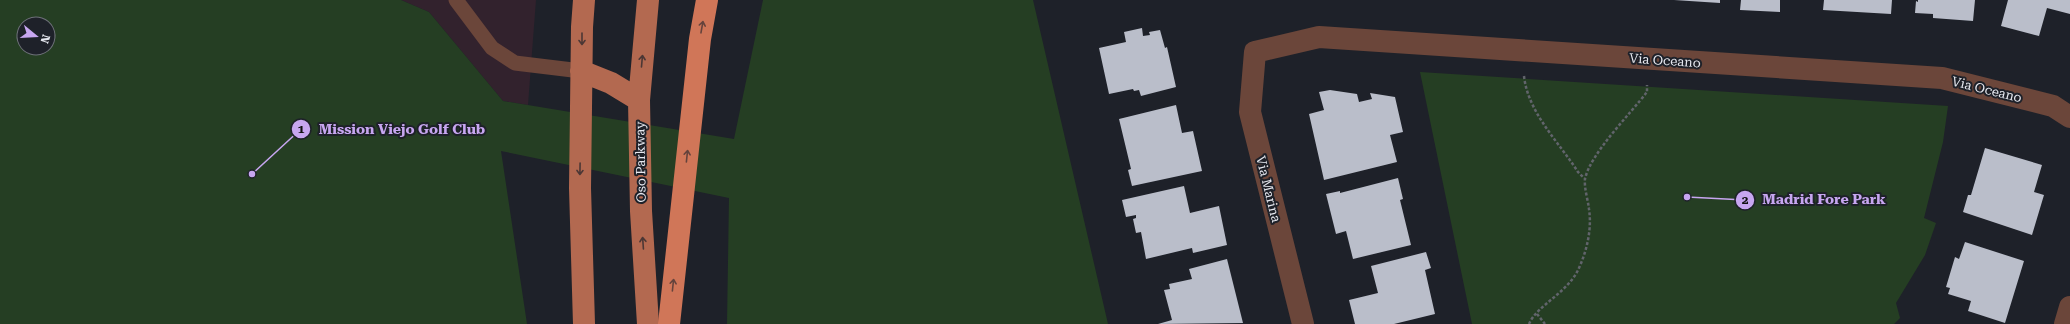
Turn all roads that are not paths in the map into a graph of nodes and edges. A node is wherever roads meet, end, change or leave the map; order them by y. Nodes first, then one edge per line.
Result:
1 (456, 0) edge
2 (584, 0) edge
3 (648, 0) edge
4 (707, 0) edge
5 (1255, 52) joint
6 (581, 71) junction
7 (639, 100) junction
8 (2070, 117) edge
9 (2070, 307) edge
10 (584, 324) edge
11 (648, 324) edge
12 (669, 324) edge
13 (1303, 324) edge
14 (2065, 324) edge

1 - 6 lane
2 -> 6 main road
7 -> 3 main road, Oso Parkway
12 -> 4 highway
5 - 8 street, Via Oceano
5 - 13 street, Via Marina
6 - 7 main road
6 -> 10 main road
11 -> 7 main road, Oso Parkway
9 - 14 street

